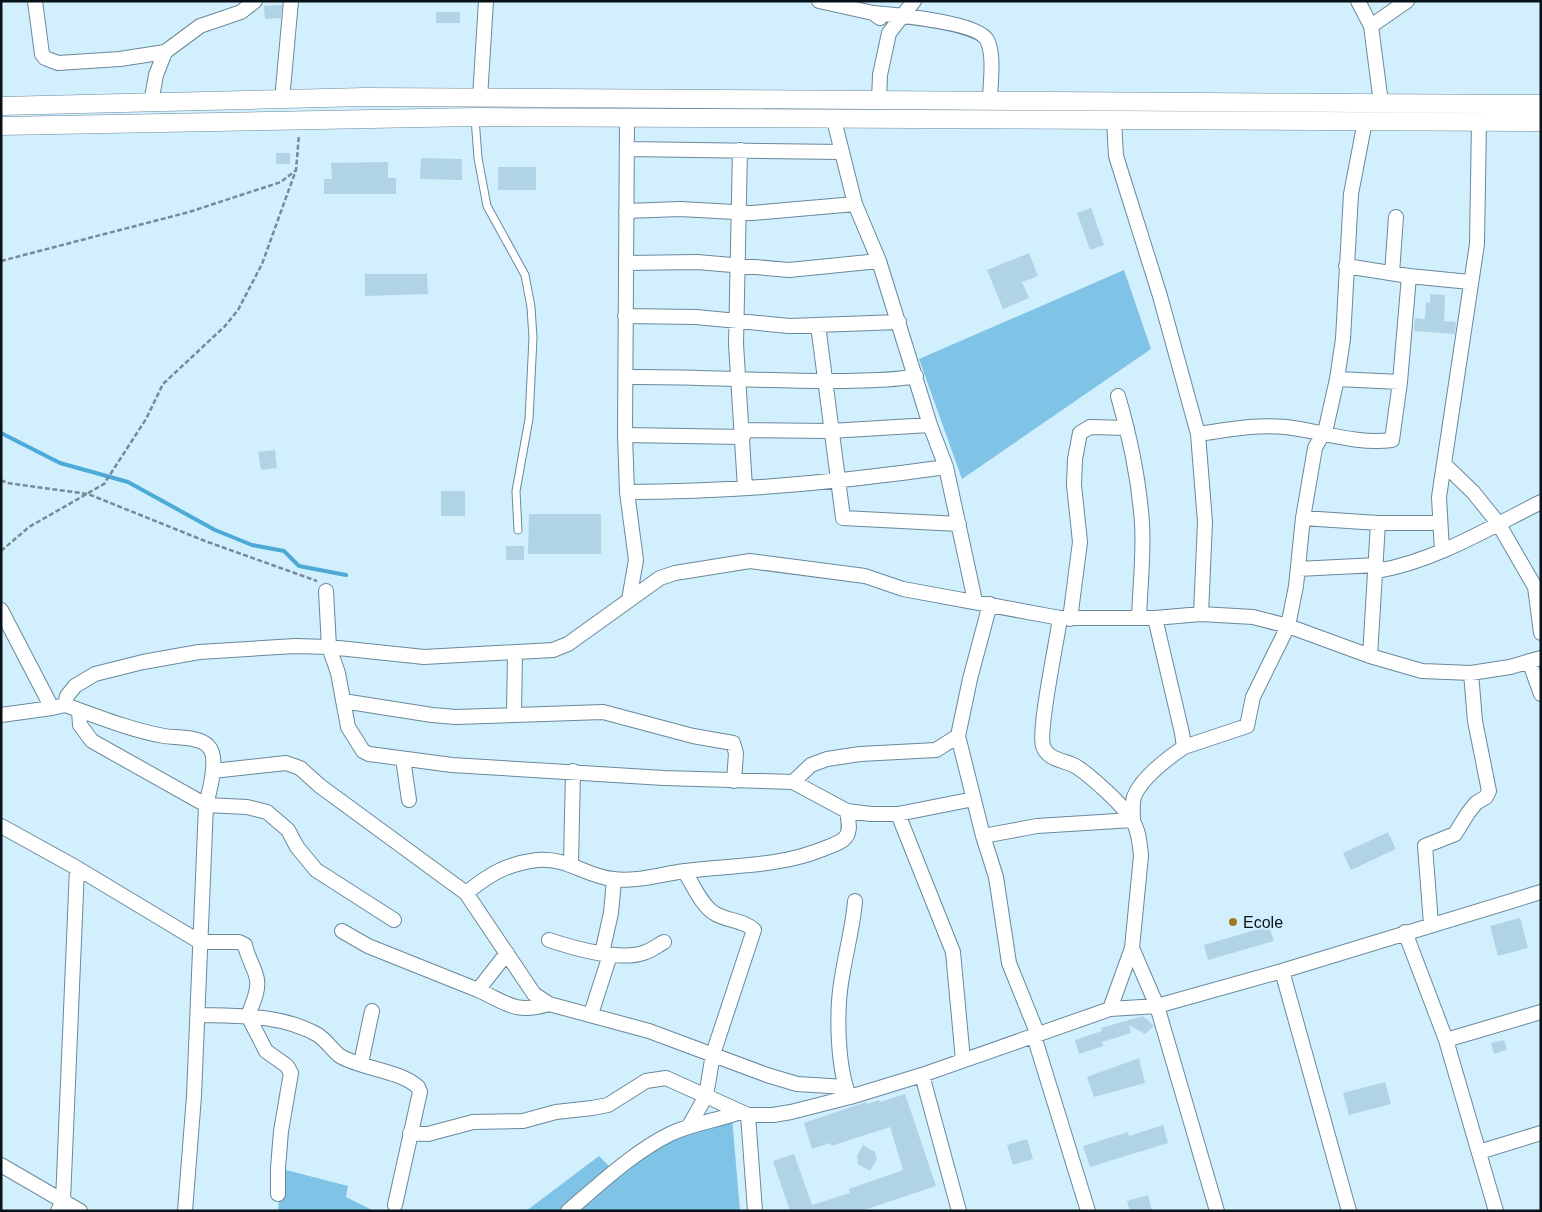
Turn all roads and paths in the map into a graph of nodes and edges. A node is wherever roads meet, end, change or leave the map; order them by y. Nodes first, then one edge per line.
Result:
1 (35, 1) edge
2 (255, 1) edge
3 (290, 1) edge
4 (486, 1) edge
5 (819, 1) edge
6 (914, 1) edge
7 (1358, 1) edge
8 (1407, 1) edge
9 (873, 12) junction
10 (902, 16) junction
11 (1371, 26) junction
12 (889, 33) junction
13 (164, 52) junction
14 (480, 98) junction
15 (282, 100) junction
16 (879, 100) junction
17 (990, 101) junction
18 (151, 103) junction
19 (1381, 103) junction
20 (1541, 104) edge
21 (1, 106) edge
22 (475, 117) junction
23 (627, 118) junction
24 (834, 120) junction
25 (300, 121) junction
26 (1114, 121) junction
27 (1365, 121) junction
28 (1479, 122) junction
29 (1541, 122) edge
30 (1, 126) edge
31 (627, 150) junction
32 (740, 150) junction
33 (842, 152) junction
34 (296, 170) junction
35 (855, 204) junction
36 (626, 211) junction
37 (739, 213) junction
38 (1396, 217) dead end
39 (879, 260) junction
40 (1, 261) edge
41 (626, 263) junction
42 (1346, 266) junction
43 (737, 267) junction
44 (1392, 273) junction
45 (1409, 276) junction
46 (1470, 282) junction
47 (625, 316) junction
48 (736, 320) junction
49 (899, 322) junction
50 (818, 325) junction
51 (916, 376) junction
52 (626, 377) junction
53 (737, 379) junction
54 (1337, 379) junction
55 (825, 381) junction
56 (1400, 382) junction
57 (1118, 396) dead end
58 (930, 425) junction
59 (1127, 428) junction
60 (830, 431) junction
61 (742, 434) junction
62 (1198, 434) junction
63 (625, 435) junction
64 (1323, 435) junction
65 (1444, 464) junction
66 (946, 467) junction
67 (1, 480) edge
68 (837, 480) junction
69 (745, 488) junction
70 (627, 492) junction
71 (88, 494) junction
72 (1541, 502) edge
73 (1303, 518) junction
74 (1378, 523) junction
75 (1440, 523) junction
76 (959, 524) junction
77 (1498, 524) junction
78 (518, 530) dead end
79 (1, 551) edge
80 (1442, 551) junction
81 (1377, 568) junction
82 (1298, 569) junction
83 (1538, 587) edge
84 (326, 591) joint
85 (629, 600) junction
86 (975, 602) junction
87 (990, 604) junction
88 (1, 610) edge
89 (1201, 614) junction
90 (1065, 618) junction
91 (1139, 618) junction
92 (1155, 618) junction
93 (1288, 626) junction
94 (1541, 633) edge
95 (329, 647) junction
96 (515, 652) junction
97 (1370, 656) junction
98 (1535, 659) edge
99 (1471, 673) junction
100 (1541, 694) edge
101 (343, 701) junction
102 (58, 706) junction
103 (79, 710) junction
104 (514, 714) junction
105 (1, 715) edge
106 (958, 736) junction
107 (1184, 747) junction
108 (403, 759) junction
109 (573, 771) junction
110 (213, 772) junction
111 (734, 781) junction
112 (793, 782) junction
113 (974, 799) junction
114 (409, 800) dead end
115 (206, 806) junction
116 (847, 811) junction
117 (898, 814) junction
118 (1133, 820) junction
119 (1, 826) edge
120 (983, 836) junction
121 (571, 864) junction
122 (77, 868) junction
123 (684, 871) junction
124 (614, 880) junction
125 (1541, 892) edge
126 (466, 893) junction
127 (855, 901) dead end
128 (394, 920) dead end
129 (1431, 924) junction
130 (342, 931) dead end
131 (1405, 932) junction
132 (549, 940) dead end
133 (200, 942) junction
134 (664, 942) dead end
135 (1132, 948) junction
136 (507, 953) junction
137 (606, 954) junction
138 (1282, 971) junction
139 (478, 990) junction
140 (549, 1004) junction
141 (1157, 1006) junction
142 (1110, 1009) junction
143 (372, 1010) dead end
144 (1541, 1012) edge
145 (591, 1014) junction
146 (198, 1015) junction
147 (248, 1016) junction
148 (1036, 1035) junction
149 (1446, 1040) junction
150 (713, 1054) junction
151 (963, 1060) junction
152 (361, 1063) junction
153 (922, 1075) junction
154 (848, 1092) junction
155 (706, 1096) junction
156 (744, 1114) junction
157 (689, 1126) junction
158 (410, 1133) junction
159 (1541, 1133) edge
160 (1479, 1152) junction
161 (1, 1165) edge
162 (278, 1194) dead end
163 (395, 1205) dead end
164 (61, 1206) edge
165 (80, 1211) edge
166 (185, 1211) edge
167 (568, 1211) edge
168 (755, 1211) edge
169 (959, 1211) edge
170 (1088, 1211) edge
171 (1217, 1211) edge
172 (1349, 1211) edge
173 (1496, 1211) edge

1 - 13 street
2 - 13 street
3 - 15 street
4 - 14 street
5 - 9 street
6 - 10 street
7 - 11 street
8 - 11 street
9 - 10 street
9 - 12 street
10 - 12 street
10 - 17 street
11 - 19 street
12 - 16 street
13 - 18 street
14 - 15 street
14 - 16 street
15 - 18 street
16 - 17 street
17 - 19 street
18 - 21 street
19 - 20 street
22 - 23 street
22 - 25 street
22 - 78 lane
23 - 24 street
23 - 31 street
24 - 26 street
24 - 33 street
25 - 30 street
25 - 34 path
26 - 27 street
26 - 62 street
27 - 28 street
27 - 42 street
28 - 29 street
28 - 46 street
31 - 32 street
31 - 36 street
32 - 33 street
32 - 37 street
33 - 35 street
34 - 40 path
34 - 71 path
35 - 37 street
35 - 39 street
36 - 37 street
36 - 41 street
37 - 43 street
38 - 44 street
39 - 43 street
39 - 49 street
41 - 43 street
41 - 47 street
42 - 44 street
42 - 54 street
43 - 48 street
44 - 45 street
45 - 46 street
45 - 56 street
46 - 65 street
47 - 48 street
47 - 52 street
48 - 50 street
48 - 53 street
49 - 50 street
49 - 51 street
50 - 55 street
51 - 55 street
51 - 58 street
52 - 53 street
52 - 63 street
53 - 55 street
53 - 61 street
54 - 56 street
54 - 64 street
55 - 60 street
56 - 64 street
57 - 59 street
58 - 60 street
58 - 66 street
59 - 90 street
59 - 91 street
60 - 61 street
60 - 68 street
61 - 63 street
61 - 69 street
62 - 64 street
62 - 89 street
63 - 70 street
64 - 73 street
65 - 75 street
65 - 77 street
66 - 68 street
66 - 76 street
67 - 71 path
68 - 69 street
68 - 76 street
69 - 70 street
70 - 85 street
71 - 79 path
71 - 84 path
72 - 77 street
73 - 74 street
73 - 82 street
74 - 75 street
74 - 81 street
75 - 80 street
76 - 86 street
77 - 80 street
77 - 83 street
80 - 81 street
81 - 82 street
81 - 97 street
82 - 93 street
83 - 94 street
84 - 95 street
85 - 86 street
85 - 96 street
86 - 87 street
87 - 90 street
87 - 106 street
88 - 102 street
89 - 92 street
89 - 93 street
90 - 91 street
90 - 118 street
91 - 92 street
92 - 107 street
93 - 97 street
93 - 107 street
95 - 96 street
95 - 101 street
95 - 102 street
96 - 104 street
97 - 99 street
98 - 99 street
98 - 100 street
99 - 129 street
101 - 104 street
101 - 108 street
102 - 103 street
102 - 105 street
103 - 110 street
103 - 115 street
104 - 111 street
106 - 112 street
106 - 113 street
107 - 118 street
108 - 109 street
108 - 114 street
109 - 111 street
109 - 121 street
110 - 115 street
110 - 126 street
111 - 112 street
112 - 116 street
113 - 117 street
113 - 120 street
115 - 128 street
115 - 133 street
116 - 117 street
116 - 123 street
117 - 151 street
118 - 120 street
118 - 135 street
119 - 122 street
120 - 148 street
121 - 124 street
121 - 126 street
122 - 133 street
122 - 164 street
123 - 124 street
123 - 150 street
124 - 137 street
125 - 129 street
126 - 136 street
127 - 154 street
129 - 131 street
130 - 139 street
131 - 138 street
131 - 149 street
132 - 137 street
133 - 146 street
133 - 147 street
134 - 137 street
135 - 141 street
135 - 142 street
136 - 139 street
136 - 140 street
137 - 145 street
138 - 141 street
138 - 172 street
139 - 140 street
140 - 145 street
141 - 142 street
141 - 171 street
142 - 148 street
143 - 152 street
144 - 149 street
145 - 150 street
146 - 147 street
146 - 166 street
147 - 152 street
147 - 162 street
148 - 151 street
148 - 170 street
149 - 160 street
150 - 154 street
150 - 155 street
151 - 153 street
152 - 158 street
153 - 154 street
153 - 169 street
154 - 156 street
155 - 156 street
155 - 157 street
155 - 158 street
156 - 157 street
156 - 168 street
157 - 167 street
158 - 163 street
159 - 160 street
160 - 173 street
161 - 164 street
164 - 165 street

